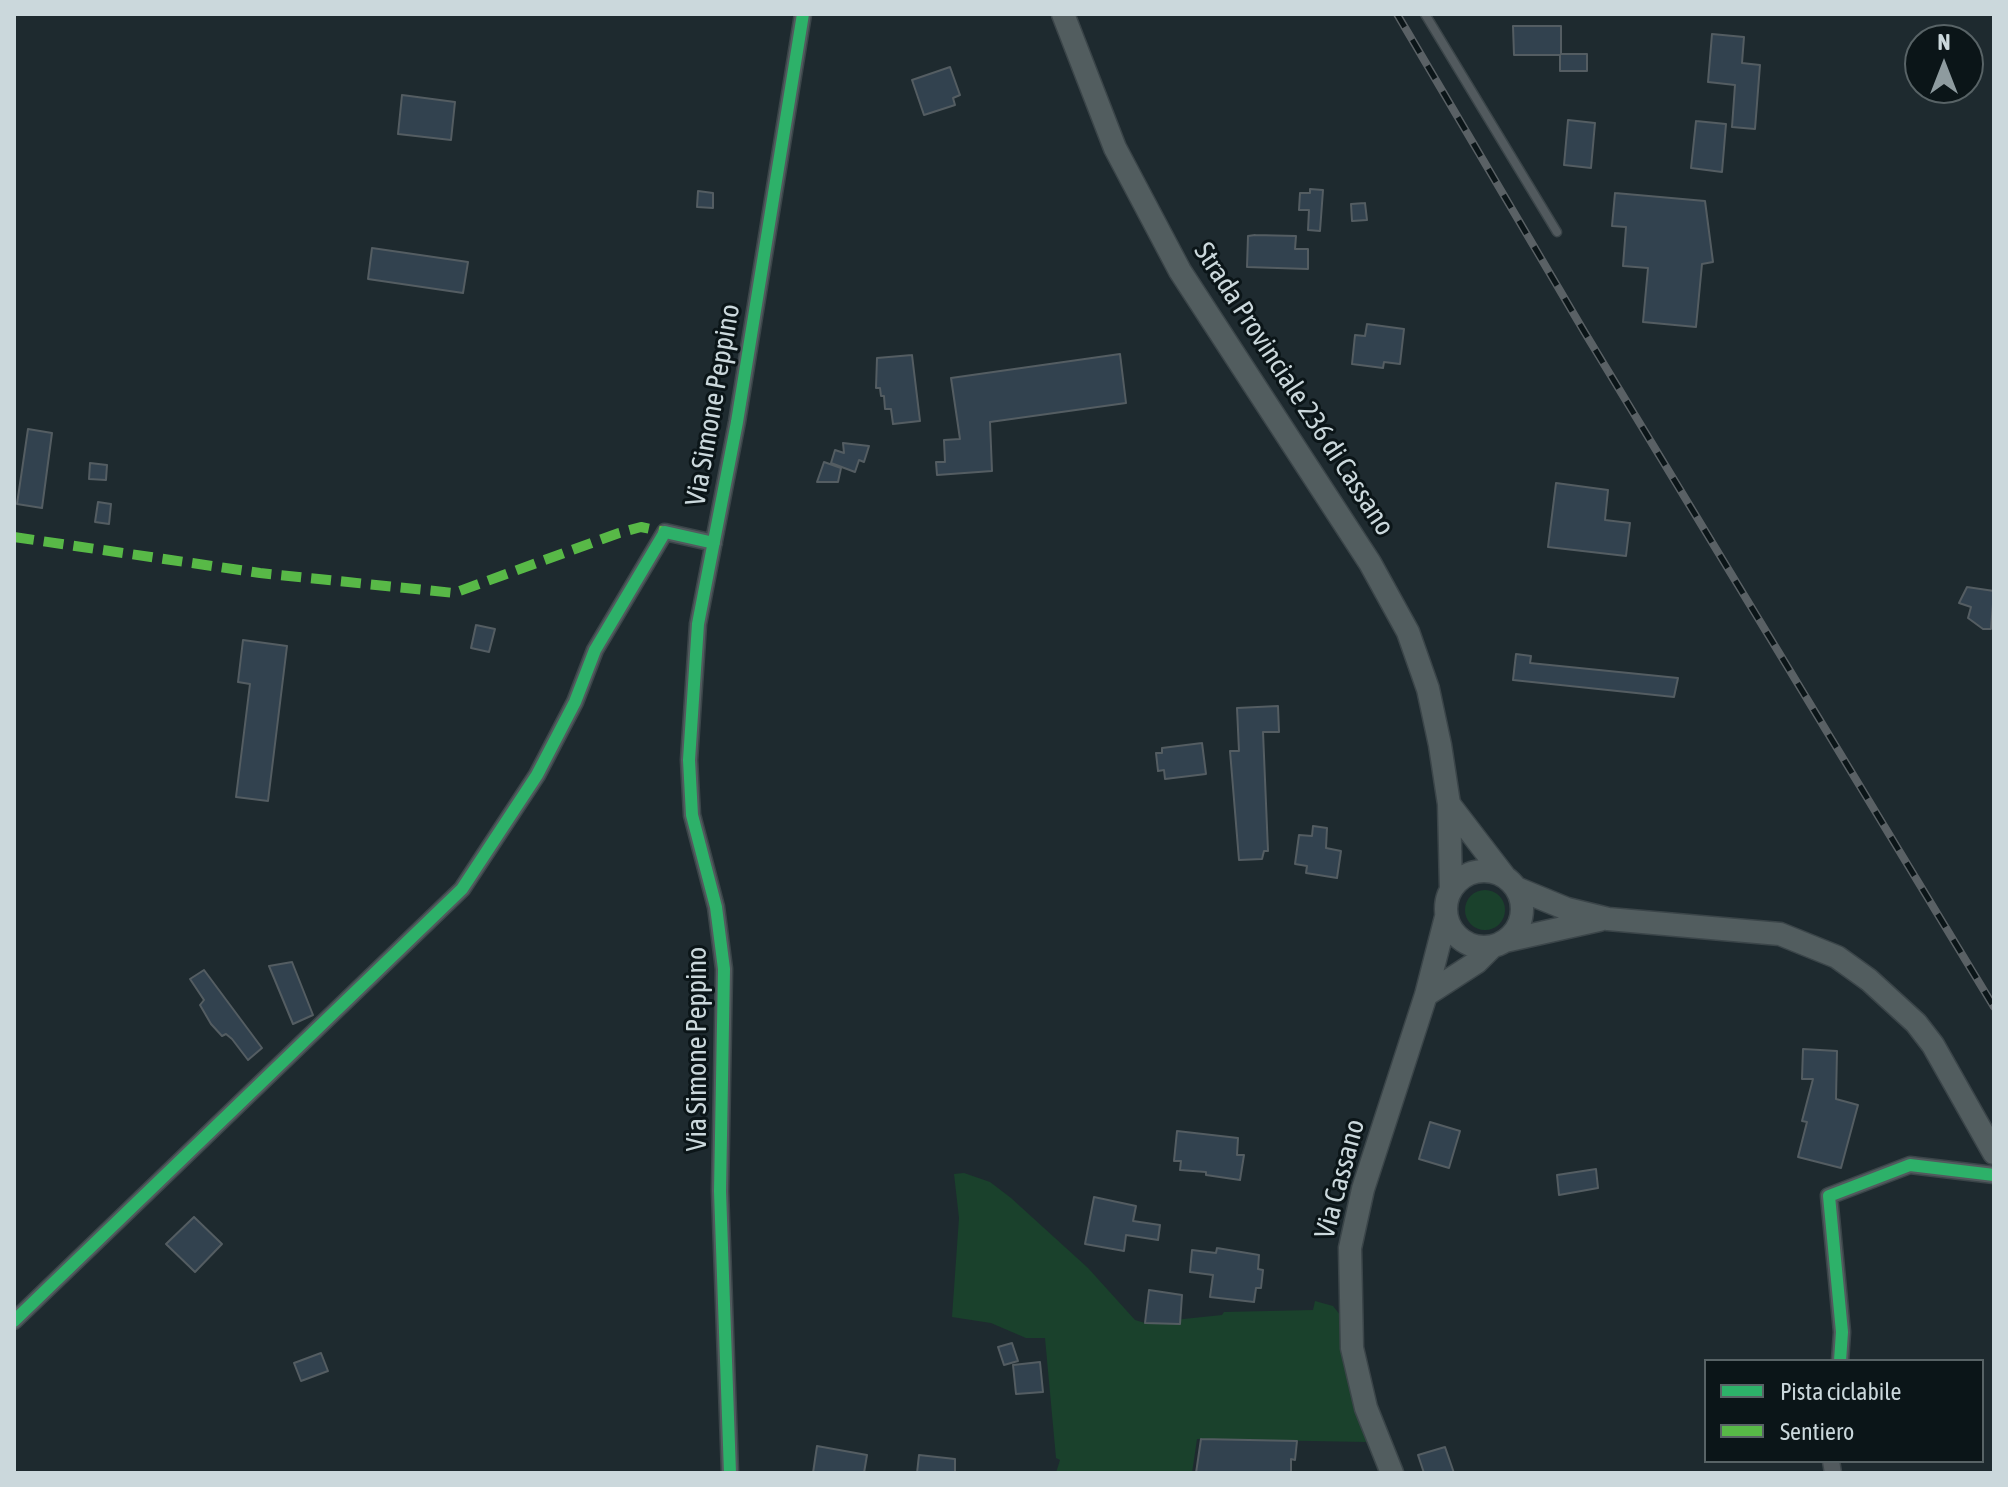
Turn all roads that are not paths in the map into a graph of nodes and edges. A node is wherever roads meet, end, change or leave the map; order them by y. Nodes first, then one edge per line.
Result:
1 (803, 14) edge
2 (1063, 14) edge
3 (1425, 14) edge
4 (1557, 232) dead end
5 (714, 543) junction
6 (1449, 804) junction
7 (1510, 882) junction
8 (1451, 888) junction
9 (1446, 917) junction
10 (1608, 919) junction
11 (1498, 944) junction
12 (1426, 995) junction
13 (1994, 1153) edge
14 (1994, 1175) edge
15 (14, 1321) edge
16 (1840, 1359) edge
17 (730, 1473) edge
18 (1392, 1473) edge

1 - 5 street, Via Simone Peppino
2 - 6 main road, Strada Provinciale 236 di Cassano
3 - 4 lane
5 - 15 street
5 - 17 street, Via Simone Peppino
6 - 7 main road
6 - 8 main road, Strada Provinciale 236 di Cassano
7 - 8 main road
7 - 10 main road
7 - 11 main road
8 - 9 main road
9 - 11 main road
9 - 12 main road, Via Cassano
10 - 11 main road
10 - 13 main road
11 - 12 main road
12 - 18 main road, Via Cassano
14 - 16 street

